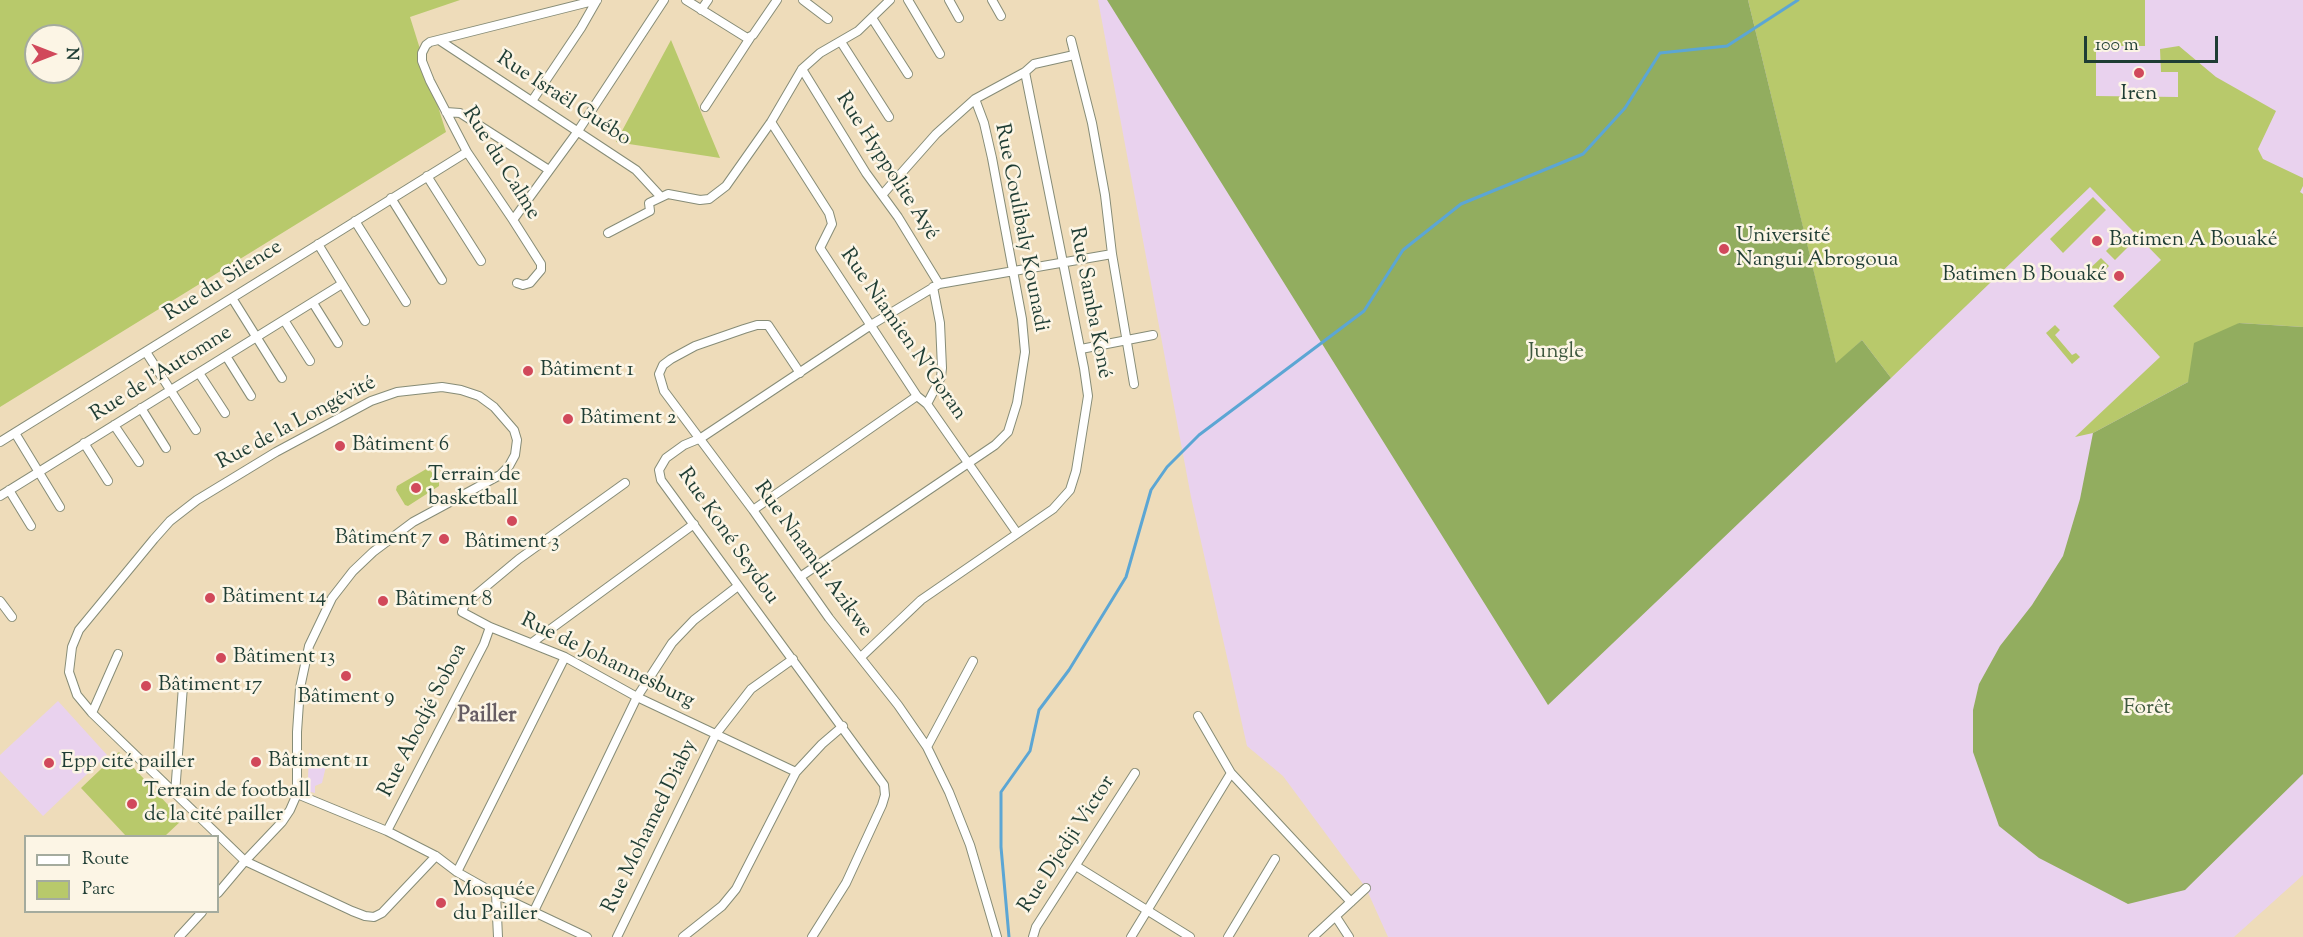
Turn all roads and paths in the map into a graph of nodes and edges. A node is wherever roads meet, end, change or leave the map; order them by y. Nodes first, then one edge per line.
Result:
1 (597, 0) edge
2 (664, 0) edge
3 (686, 0) edge
4 (708, 0) edge
5 (777, 0) edge
6 (803, 0) edge
7 (890, 0) edge
8 (908, 0) edge
9 (949, 0) edge
10 (992, 0) edge
11 (701, 10) junction
12 (1001, 16) dead end
13 (872, 18) junction
14 (959, 18) dead end
15 (828, 19) dead end
16 (750, 38) junction
17 (439, 40) junction
18 (1071, 40) dead end
19 (842, 42) junction
20 (940, 54) dead end
21 (1074, 55) junction
22 (802, 69) junction
23 (1025, 72) junction
24 (908, 74) dead end
25 (975, 99) junction
26 (532, 101) junction
27 (705, 107) dead end
28 (446, 112) junction
29 (889, 117) dead end
30 (771, 122) junction
31 (578, 131) junction
32 (467, 152) junction
33 (549, 170) junction
34 (428, 176) junction
35 (882, 195) junction
36 (661, 197) junction
37 (391, 198) junction
38 (513, 220) junction
39 (355, 221) junction
40 (608, 233) dead end
41 (318, 244) junction
42 (1112, 254) junction
43 (481, 261) dead end
44 (1064, 262) junction
45 (1014, 271) junction
46 (442, 280) dead end
47 (517, 283) dead end
48 (342, 284) junction
49 (936, 286) junction
50 (232, 298) junction
51 (406, 302) dead end
52 (313, 303) junction
53 (284, 320) junction
54 (365, 321) dead end
55 (871, 325) junction
56 (1153, 334) dead end
57 (257, 337) junction
58 (1125, 340) junction
59 (338, 343) dead end
60 (1081, 349) junction
61 (146, 352) junction
62 (226, 356) junction
63 (310, 361) dead end
64 (199, 373) junction
65 (800, 373) junction
66 (282, 378) dead end
67 (1134, 384) dead end
68 (171, 391) junction
69 (251, 396) dead end
70 (917, 396) junction
71 (927, 404) junction
72 (141, 408) junction
73 (225, 413) dead end
74 (114, 425) junction
75 (196, 430) dead end
76 (15, 433) junction
77 (701, 438) junction
78 (0, 442) edge
79 (84, 443) junction
80 (166, 448) dead end
81 (139, 462) dead end
82 (968, 462) junction
83 (38, 471) junction
84 (108, 481) dead end
85 (625, 483) dead end
86 (9, 490) junction
87 (0, 496) edge
88 (60, 507) dead end
89 (753, 510) junction
90 (694, 524) junction
91 (31, 526) dead end
92 (1017, 533) junction
93 (800, 577) junction
94 (738, 586) junction
95 (0, 601) edge
96 (12, 617) dead end
97 (490, 627) junction
98 (533, 642) junction
99 (118, 654) dead end
100 (565, 657) junction
101 (861, 657) junction
102 (793, 659) junction
103 (973, 661) dead end
104 (183, 686) dead end
105 (637, 697) junction
106 (92, 713) junction
107 (1198, 716) dead end
108 (843, 726) junction
109 (716, 734) junction
110 (927, 747) junction
111 (796, 772) junction
112 (1231, 772) junction
113 (1135, 773) dead end
114 (175, 794) junction
115 (297, 794) junction
116 (387, 831) junction
117 (218, 835) edge
118 (219, 836) edge
119 (436, 856) junction
120 (1275, 859) dead end
121 (245, 861) junction
122 (1076, 866) junction
123 (457, 872) junction
124 (1366, 888) dead end
125 (219, 892) edge
126 (496, 894) junction
127 (1351, 902) junction
128 (534, 911) junction
129 (1146, 911) junction
130 (201, 913) edge
131 (1336, 917) junction
132 (179, 937) edge
133 (498, 937) edge
134 (587, 937) edge
135 (617, 937) edge
136 (683, 937) edge
137 (812, 937) edge
138 (997, 937) edge
139 (1033, 937) edge
140 (1131, 937) edge
141 (1190, 937) edge
142 (1228, 937) edge
143 (1313, 937) edge
144 (1349, 937) edge

1 - 17 street
1 - 26 street
2 - 31 street
3 - 11 street
4 - 11 street
5 - 16 street
6 - 15 street
7 - 13 street
8 - 20 street
9 - 14 street
10 - 12 street
11 - 16 street
13 - 19 street
13 - 24 street
16 - 27 street
17 - 26 street, Rue Israël Guébo
17 - 28 street, Rue du Calme
18 - 21 street
19 - 22 street
19 - 29 street
21 - 23 street
21 - 42 street
22 - 30 street
22 - 35 street, Rue Hyppolite Ayé
23 - 25 street
23 - 44 street, Rue Samba Koné
25 - 35 street
25 - 45 street, Rue Coulibaly Kounadi
26 - 31 street, Rue Israël Guébo
28 - 32 street, Rue du Calme
28 - 33 street
30 - 36 street
30 - 55 street, Rue Niamien N'Goran
31 - 33 street
31 - 36 street, Rue Israël Guébo
32 - 34 street, Rue du Silence
32 - 38 street, Rue du Calme
33 - 38 street
34 - 37 street, Rue du Silence
34 - 43 street
35 - 49 street, Rue Hyppolite Ayé
36 - 40 street
37 - 39 street, Rue du Silence
37 - 46 street
38 - 47 street, Rue du Calme
39 - 41 street, Rue du Silence
39 - 51 street
41 - 48 street
41 - 50 street, Rue du Silence
42 - 44 street, Rue Koné Seydou
42 - 58 street
44 - 45 street, Rue Koné Seydou
44 - 60 street, Rue Samba Koné
45 - 49 street, Rue Koné Seydou
45 - 82 street, Rue Coulibaly Kounadi
48 - 52 street, Rue de l'Automne
48 - 54 street
49 - 55 street, Rue Koné Seydou
49 - 71 street
50 - 57 street
50 - 61 street, Rue du Silence
52 - 53 street, Rue de l'Automne
52 - 59 street
53 - 57 street, Rue de l'Automne
53 - 63 street
55 - 65 street, Rue Koné Seydou
55 - 70 street, Rue Niamien N'Goran
56 - 58 street
57 - 62 street, Rue de l'Automne
57 - 66 street
58 - 60 street
58 - 67 street
60 - 92 street, Rue Samba Koné
61 - 68 street
61 - 76 street, Rue du Silence
62 - 64 street, Rue de l'Automne
62 - 69 street
64 - 68 street, Rue de l'Automne
64 - 73 street
65 - 77 street, Rue Koné Seydou
65 - 77 street, Rue Nnamdi Azikwe
68 - 72 street, Rue de l'Automne
68 - 75 street
70 - 71 street, Rue Niamien N'Goran
70 - 89 street
71 - 82 street, Rue Niamien N'Goran
72 - 74 street, Rue de l'Automne
72 - 80 street
74 - 79 street, Rue de l'Automne
74 - 81 street
76 - 78 street, Rue du Silence
76 - 83 street
77 - 89 street, Rue Nnamdi Azikwe
77 - 90 street, Rue Koné Seydou
79 - 83 street, Rue de l'Automne
79 - 84 street
82 - 92 street, Rue Niamien N'Goran
82 - 93 street, Rue Coulibaly Kounadi
83 - 86 street, Rue de l'Automne
83 - 88 street
85 - 97 street, Rue de Johannesburg
86 - 87 street, Rue de l'Automne
86 - 91 street
89 - 93 street, Rue Nnamdi Azikwe
90 - 94 street, Rue Koné Seydou
90 - 98 street
92 - 101 street, Rue Samba Koné
93 - 101 street, Rue Nnamdi Azikwe
94 - 102 street, Rue Koné Seydou
94 - 105 street
95 - 96 street
97 - 98 street, Rue de Johannesburg
97 - 116 street, Rue Abodjé Soboa
98 - 100 street, Rue de Johannesburg
99 - 106 street
100 - 105 street, Rue de Johannesburg
100 - 123 street
101 - 110 street, Rue Nnamdi Azikwe
102 - 108 street, Rue Koné Seydou
102 - 109 street, Rue Mohamed Diaby
103 - 110 street
104 - 114 street
105 - 109 street, Rue de Johannesburg
105 - 128 street
106 - 114 street, Rue de la Longévité
106 - 115 street, Rue de la Longévité
107 - 112 street
108 - 111 street
108 - 137 street, Rue Koné Seydou
109 - 111 street, Rue de Johannesburg
109 - 135 street, Rue Mohamed Diaby
110 - 138 street, Rue Nnamdi Azikwe
111 - 136 street
112 - 127 street
112 - 129 street
113 - 122 street, Rue Djedji Victor
114 - 117 street, Rue de la Longévité
115 - 116 street
115 - 121 street, Rue de la Longévité
116 - 119 street
118 - 121 street, Rue de la Longévité
119 - 121 street
119 - 123 street
120 - 142 street
121 - 125 street, Rue de la Longévité
122 - 129 street
122 - 139 street, Rue Djedji Victor
123 - 126 street
124 - 127 street
126 - 128 street
126 - 133 street
127 - 131 street
128 - 134 street
129 - 140 street
129 - 141 street
130 - 132 street
131 - 143 street
131 - 144 street

